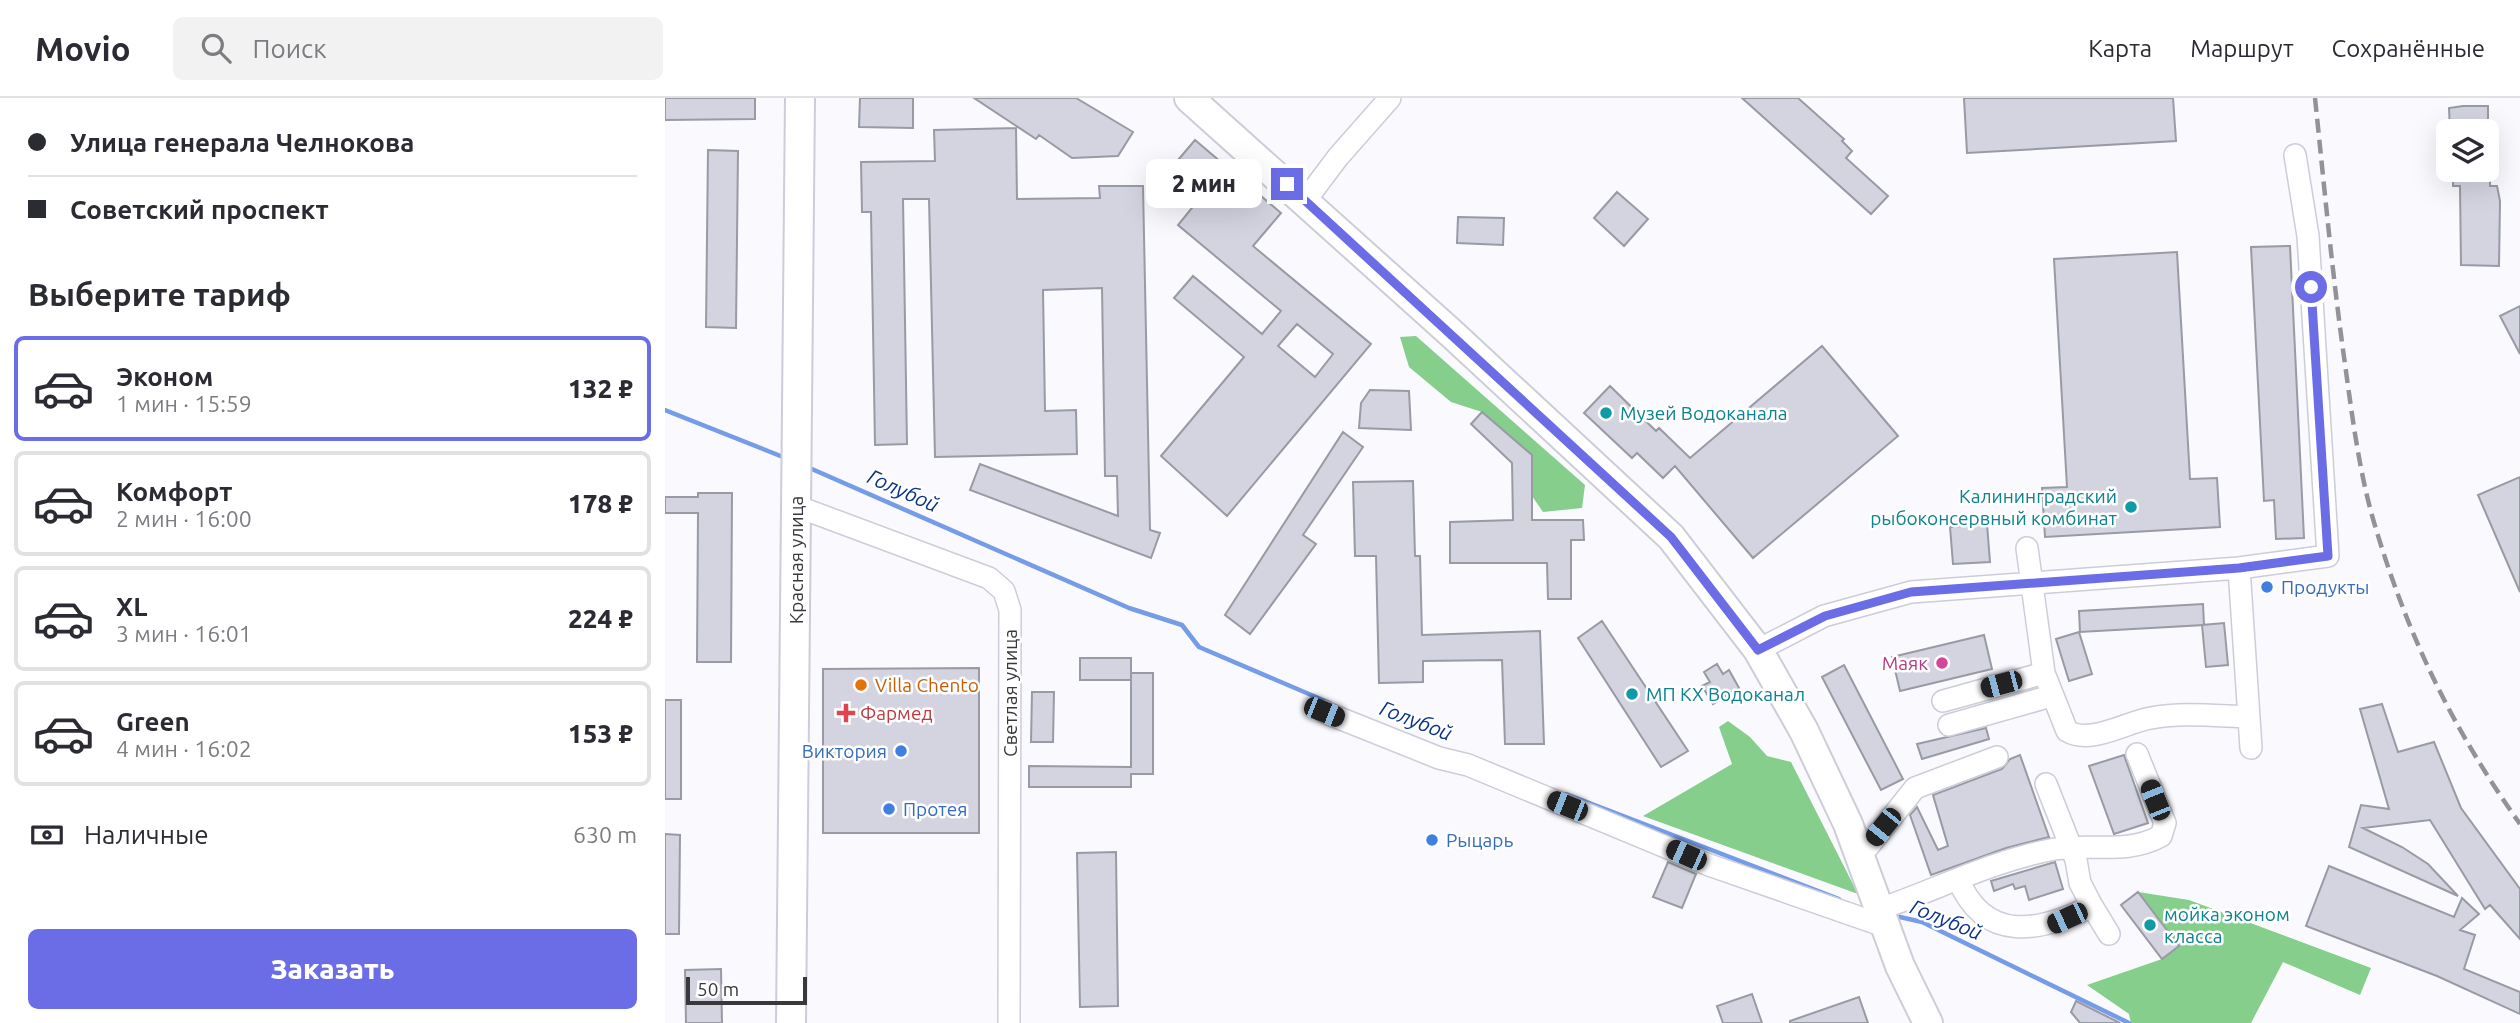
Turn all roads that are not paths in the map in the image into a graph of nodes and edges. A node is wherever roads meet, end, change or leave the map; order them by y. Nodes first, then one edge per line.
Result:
1 (800, 98) edge
2 (1189, 98) edge
3 (1390, 98) edge
4 (2295, 155) dead end
5 (1305, 201) junction
6 (796, 506) junction
7 (2027, 548) dead end
8 (2239, 568) junction
9 (2031, 581) junction
10 (1758, 650) junction
11 (2044, 673) junction
12 (2051, 696) junction
13 (1943, 701) dead end
14 (1324, 712) dead end
15 (2249, 717) junction
16 (1949, 724) dead end
17 (2251, 748) dead end
18 (2137, 754) dead end
19 (1997, 757) dead end
20 (2046, 784) dead end
21 (1863, 848) junction
22 (2071, 848) junction
23 (1958, 879) junction
24 (2092, 906) junction
25 (1882, 914) junction
26 (2109, 934) dead end
27 (1901, 966) junction
28 (791, 1023) edge
29 (1009, 1023) edge
30 (1913, 1023) edge
31 (1928, 1023) edge

1 - 6 main road, Красная улица
2 - 5 main road
3 - 5 street
4 - 8 street
5 - 10 main road
6 - 28 main road, Красная улица
6 - 29 street, Светлая улица
7 - 9 street
8 - 9 street
8 - 15 street
9 - 10 street
9 - 11 street
10 - 21 main road
11 - 12 street
11 - 13 street
12 - 15 street
12 - 16 street
14 - 25 street
15 - 17 street
18 - 22 street
19 - 21 street
20 - 22 street
21 - 25 main road
22 - 23 street
22 - 24 street
23 - 24 street
23 - 25 street
24 - 26 street
25 - 27 main road
27 - 30 main road
27 - 31 main road

